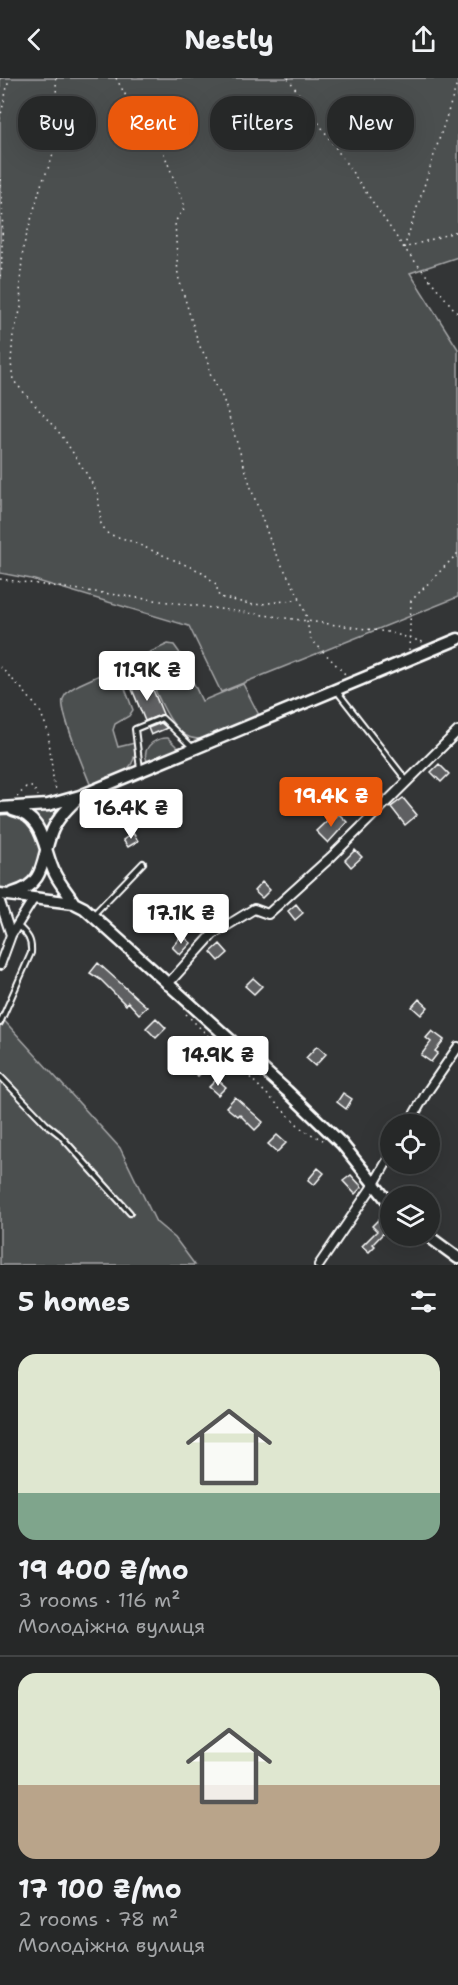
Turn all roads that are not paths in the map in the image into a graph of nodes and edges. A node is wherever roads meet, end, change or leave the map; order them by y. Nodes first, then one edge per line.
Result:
1 (458, 639) edge
2 (335, 690) junction
3 (458, 731) edge
4 (193, 749) junction
5 (140, 771) junction
6 (407, 782) junction
7 (80, 796) junction
8 (5, 806) edge
9 (46, 853) junction
10 (143, 863) dead end
11 (42, 870) junction
12 (5, 894) edge
13 (34, 898) junction
14 (0, 902) edge
15 (74, 903) junction
16 (92, 915) junction
17 (18, 925) junction
18 (11, 935) junction
19 (0, 965) edge
20 (167, 984) junction
21 (0, 1023) edge
22 (458, 1047) edge
23 (0, 1076) edge
24 (415, 1114) edge
25 (380, 1174) edge
26 (374, 1184) junction
27 (380, 1192) edge
28 (130, 1213) dead end
29 (440, 1245) edge
30 (458, 1258) edge
31 (319, 1265) edge

1 - 2 street
2 - 4 street
2 - 6 lane
3 - 6 street
4 - 5 street
4 - 5 lane
5 - 7 street
6 - 20 street
7 - 8 street
7 - 9 street
8 - 9 street
9 - 11 street
9 - 15 street
10 - 16 lane
11 - 12 street
11 - 13 street
12 - 13 street
13 - 15 street
13 - 17 street
14 - 18 street
15 - 16 street
16 - 20 street
17 - 18 street
17 - 21 lane
18 - 19 street
20 - 26 street
22 - 24 street
23 - 28 lane
25 - 26 street
26 - 27 street
26 - 31 street
29 - 30 street

